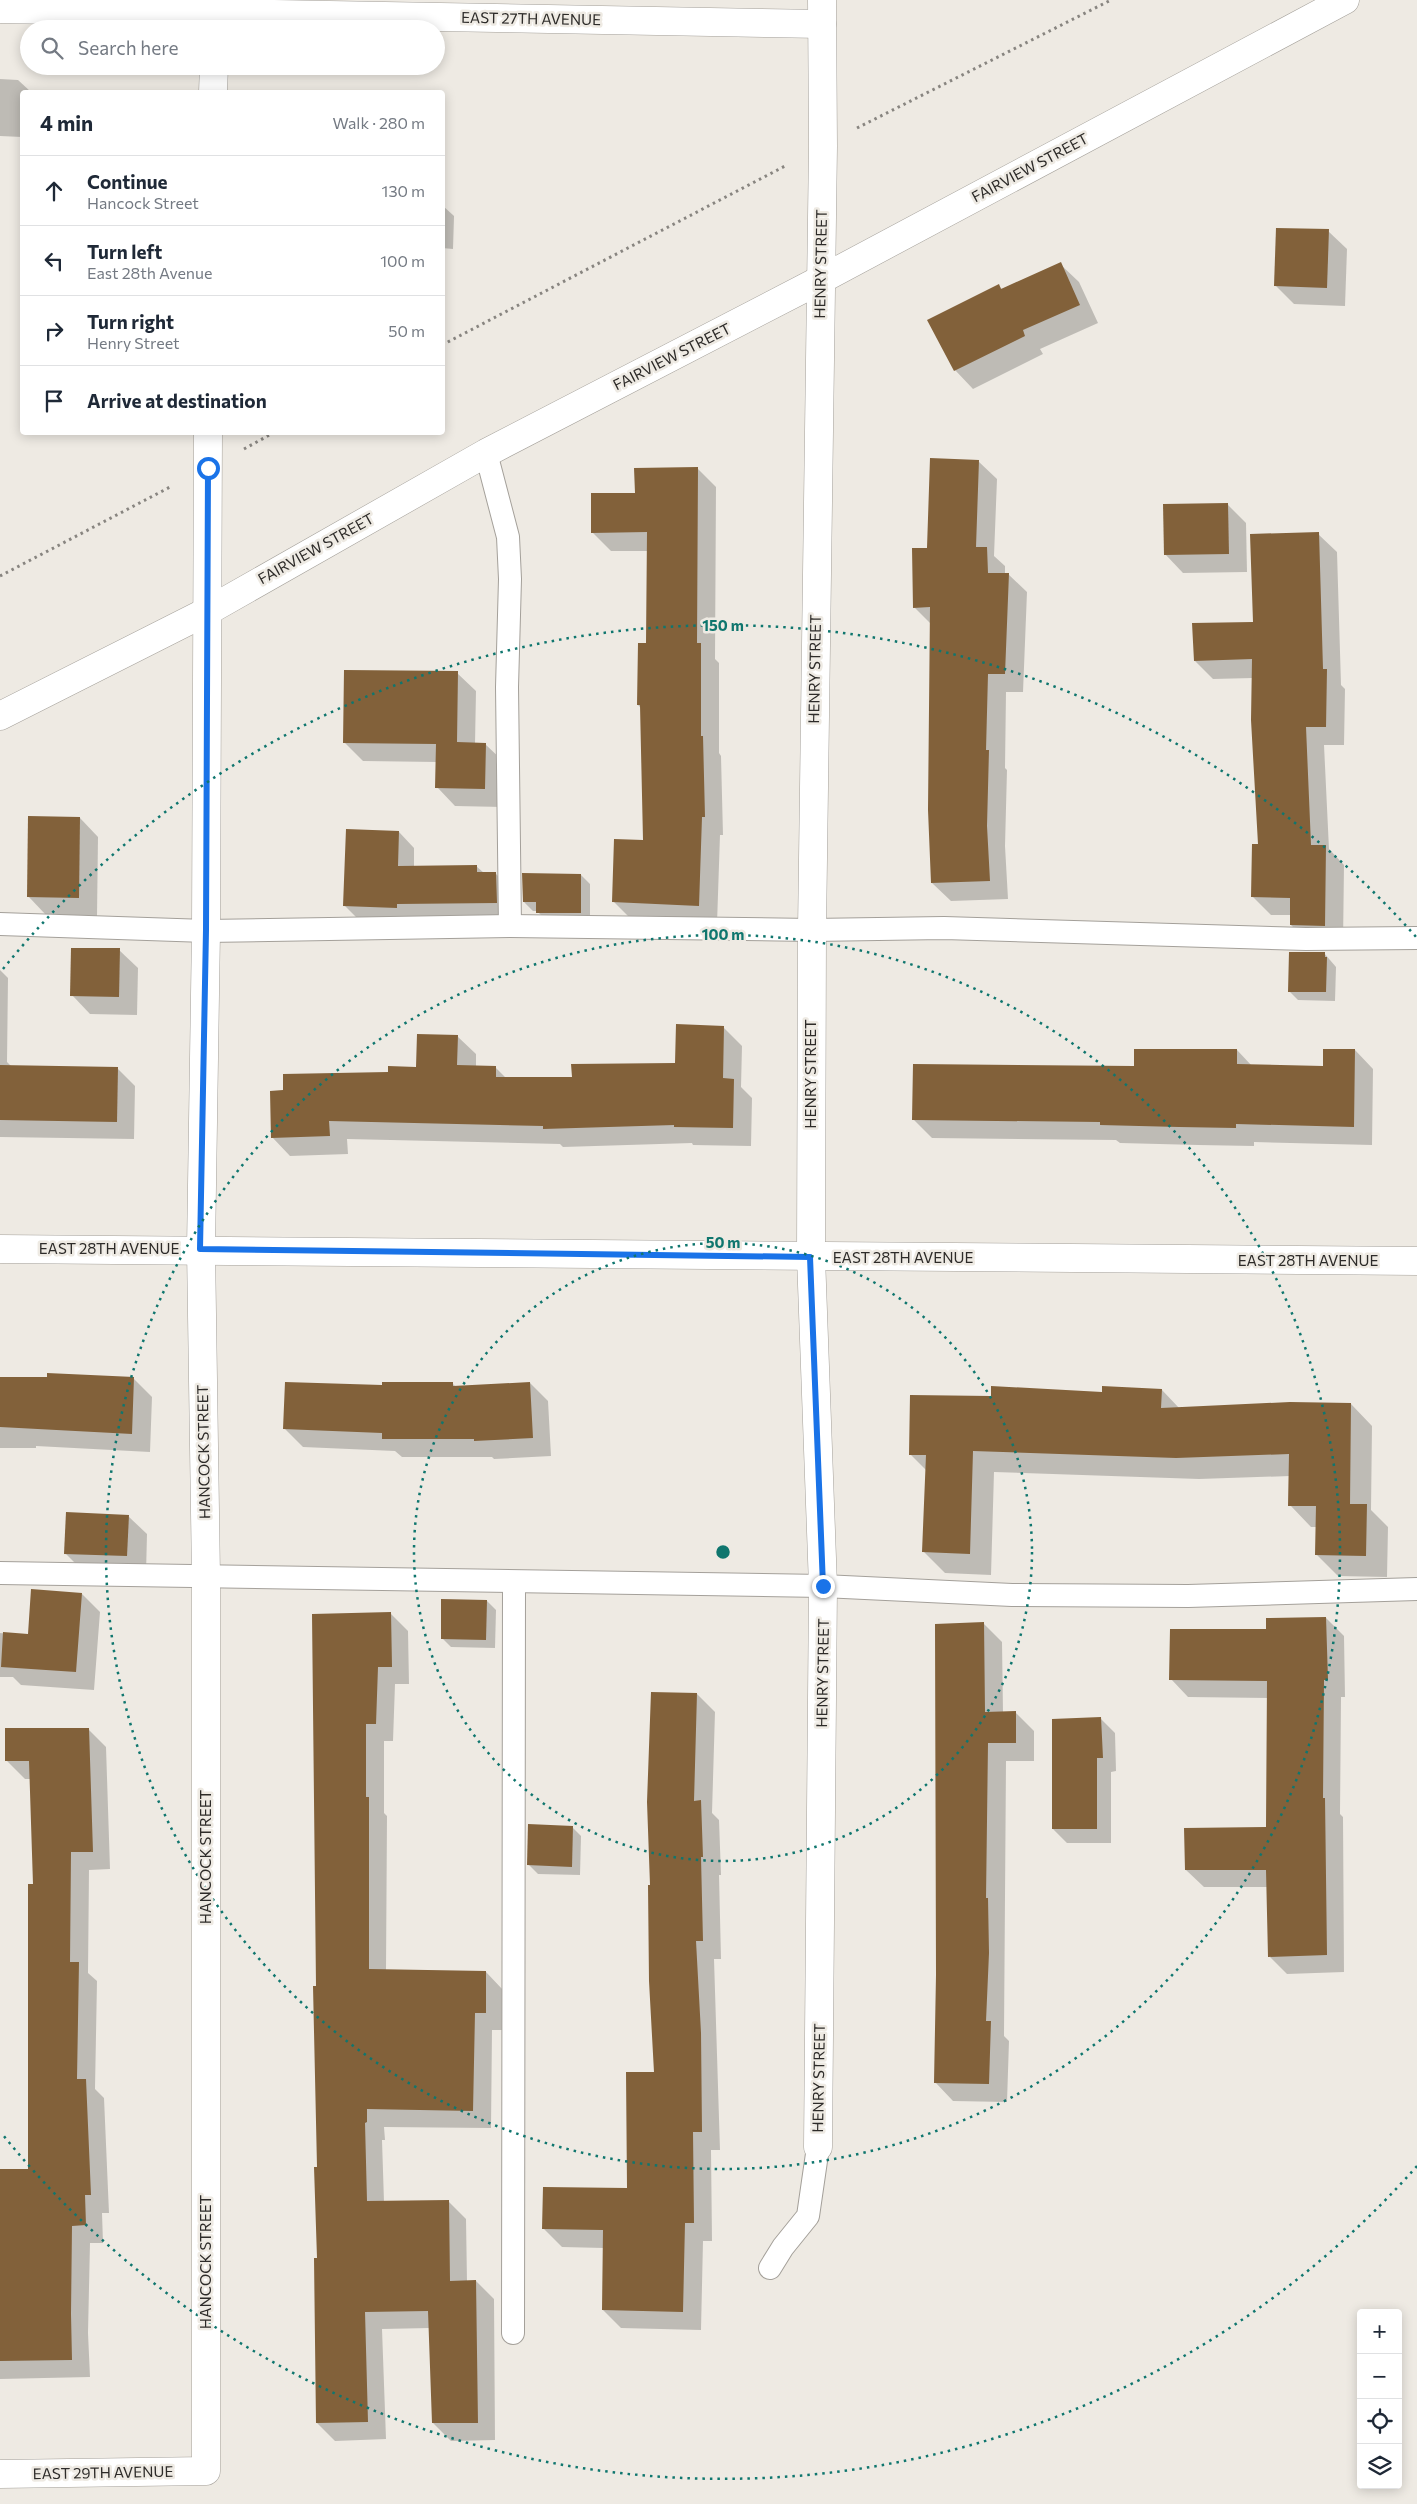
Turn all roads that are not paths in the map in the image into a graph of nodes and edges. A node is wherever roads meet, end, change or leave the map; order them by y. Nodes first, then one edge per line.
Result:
1 (1345, 0) edge
2 (0, 10) edge
3 (822, 12) edge
4 (214, 14) edge
5 (214, 75) edge
6 (213, 90) edge
7 (820, 280) junction
8 (208, 435) edge
9 (486, 454) junction
10 (206, 612) junction
11 (0, 716) edge
12 (0, 924) edge
13 (510, 926) junction
14 (206, 930) junction
15 (812, 930) junction
16 (1417, 938) edge
17 (0, 1249) edge
18 (200, 1249) junction
19 (810, 1257) junction
20 (1417, 1262) edge
21 (0, 1573) edge
22 (206, 1577) junction
23 (514, 1582) junction
24 (823, 1586) junction
25 (1417, 1589) edge
26 (818, 2147) joint
27 (770, 2268) dead end
28 (512, 2333) dead end
29 (206, 2471) joint
30 (0, 2474) edge

1 - 7 street, FAIRVIEW STREET
2 - 4 street, EAST 27TH AVENUE
3 - 4 street, EAST 27TH AVENUE
3 - 7 street, HENRY STREET
5 - 6 street
7 - 9 street, FAIRVIEW STREET
7 - 15 street, HENRY STREET
8 - 10 street, HANCOCK STREET
9 - 10 street, FAIRVIEW STREET
9 - 13 lane
10 - 11 street, FAIRVIEW STREET
10 - 14 street, HANCOCK STREET
12 - 14 lane
13 - 14 lane
13 - 15 lane
14 - 18 street, HANCOCK STREET
15 - 16 lane
15 - 19 street, HENRY STREET
17 - 18 street, EAST 28TH AVENUE
18 - 19 street, EAST 28TH AVENUE
18 - 22 street, HANCOCK STREET
19 - 20 street, EAST 28TH AVENUE
19 - 24 street, HENRY STREET
21 - 22 lane
22 - 23 lane
22 - 29 street, HANCOCK STREET
23 - 24 lane
23 - 28 lane
24 - 25 lane
24 - 26 street, HENRY STREET
26 - 27 lane
29 - 30 street, EAST 29TH AVENUE

